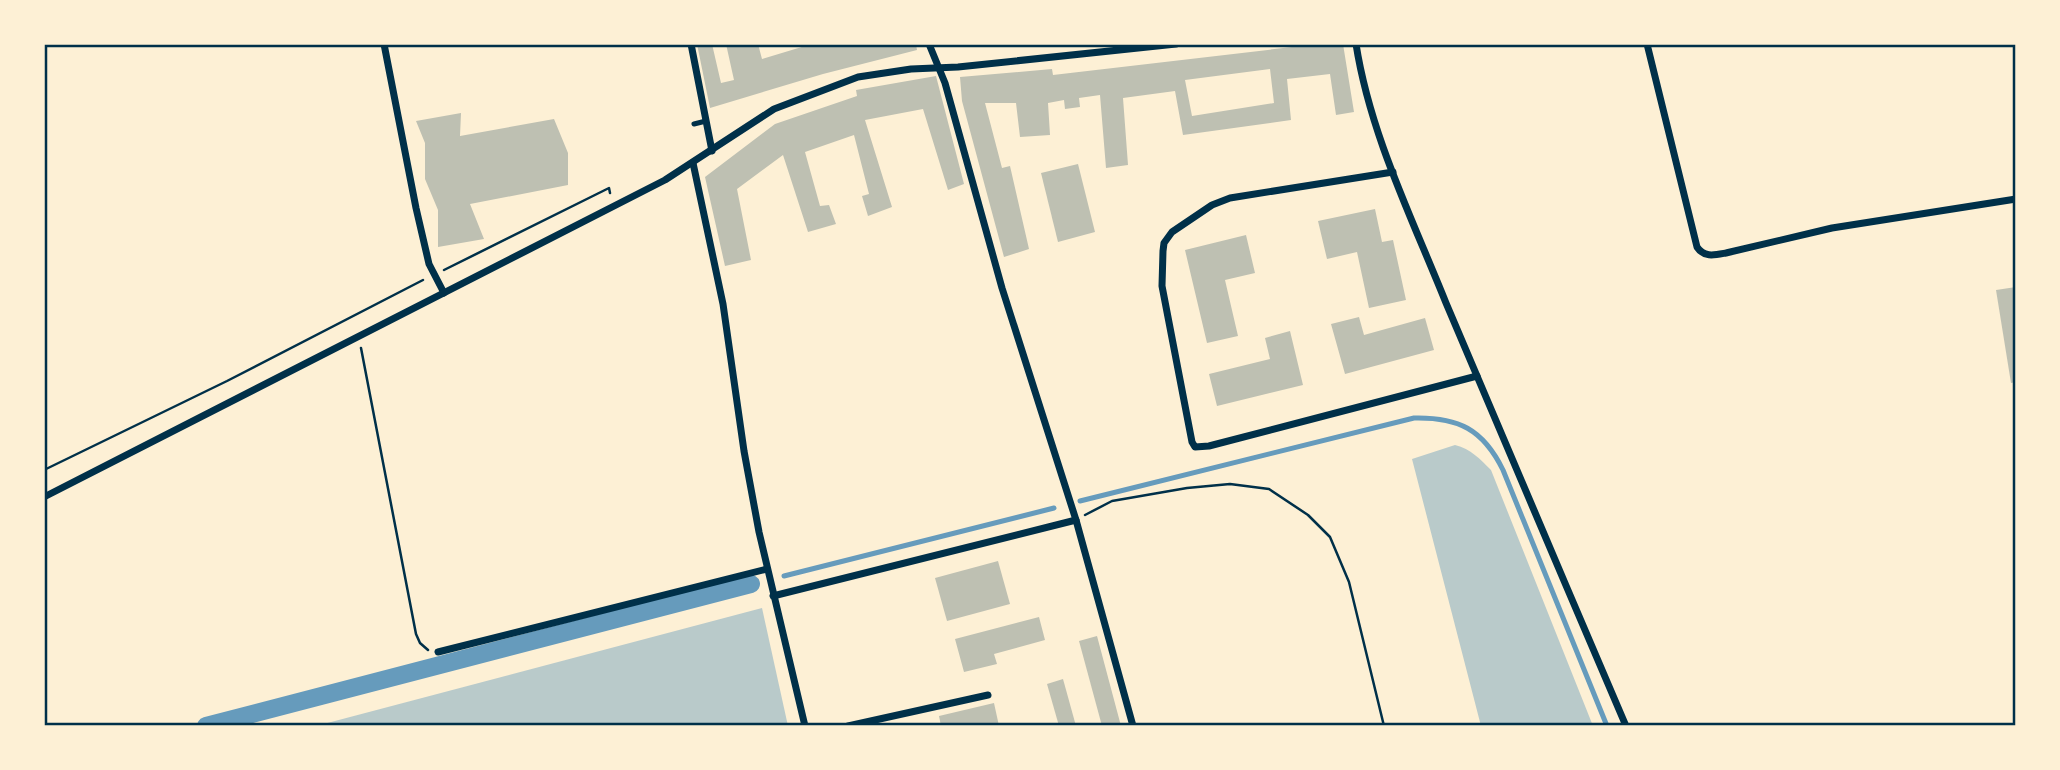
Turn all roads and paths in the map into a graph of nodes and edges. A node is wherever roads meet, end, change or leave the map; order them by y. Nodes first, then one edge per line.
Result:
1 (384, 44) edge
2 (691, 44) edge
3 (929, 44) edge
4 (1174, 44) edge
5 (1356, 44) edge
6 (1647, 44) edge
7 (938, 68) junction
8 (706, 121) junction
9 (694, 124) dead end
10 (712, 151) junction
11 (694, 163) junction
12 (1393, 172) junction
13 (609, 188) dead end
14 (2016, 199) edge
15 (436, 274) junction
16 (444, 293) junction
17 (359, 338) junction
18 (1477, 376) junction
19 (44, 470) edge
20 (44, 497) edge
21 (1076, 520) junction
22 (767, 569) junction
23 (773, 596) junction
24 (438, 652) joint
25 (988, 695) dead end
26 (805, 726) edge
27 (848, 726) edge
28 (1133, 726) edge
29 (1384, 726) edge
30 (1626, 726) edge

1 - 15 street
2 - 8 street
3 - 7 street
4 - 7 street
5 - 12 street
6 - 14 street
7 - 10 street
7 - 21 street
8 - 9 street
8 - 10 street
10 - 11 street
11 - 16 street
11 - 22 street
12 - 18 street
12 - 18 street
13 - 15 path
15 - 16 street
15 - 19 path
16 - 17 street
17 - 20 street
17 - 24 path
18 - 30 street
21 - 23 street
21 - 28 street
21 - 29 path
22 - 23 street
22 - 24 street
23 - 26 street
25 - 27 street

